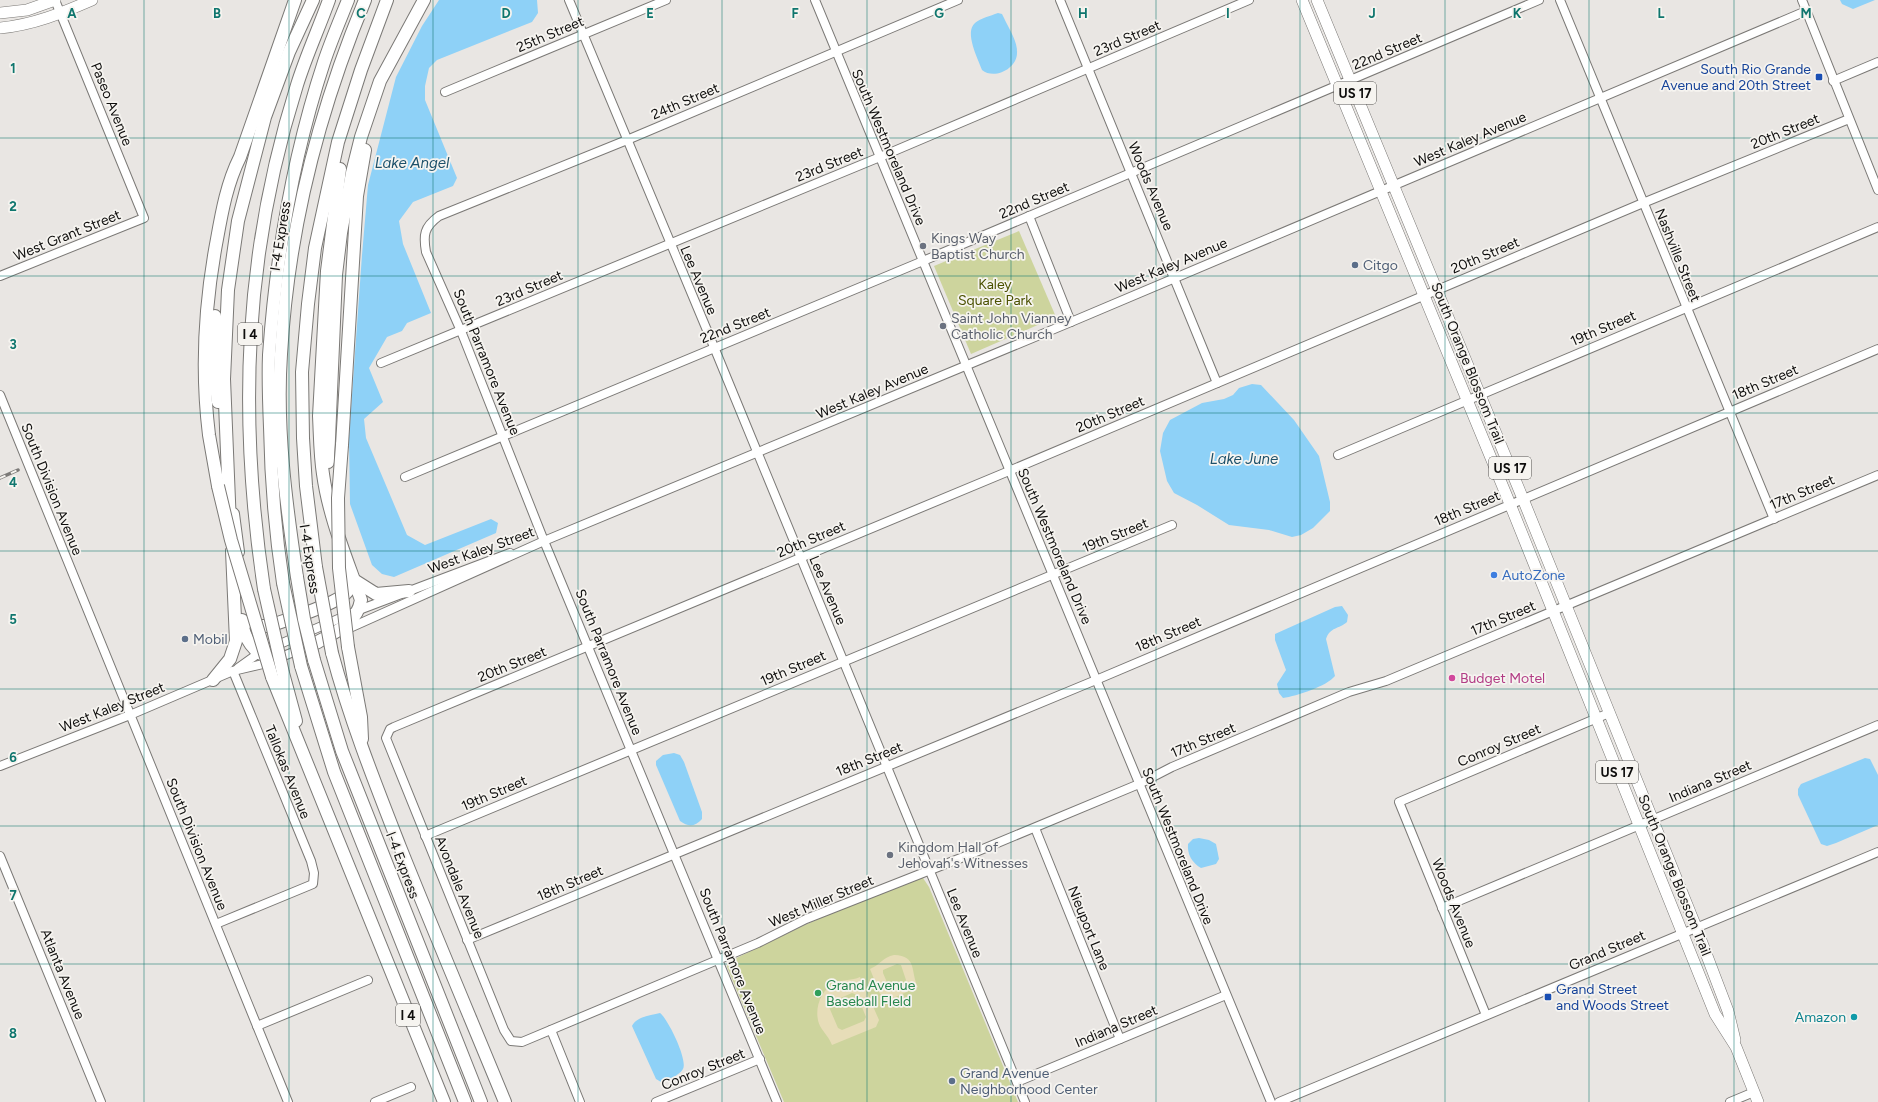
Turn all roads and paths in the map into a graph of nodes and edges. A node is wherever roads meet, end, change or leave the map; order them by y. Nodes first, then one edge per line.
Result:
1 (55, 0) edge
2 (92, 0) edge
3 (294, 0) edge
4 (313, 0) edge
5 (329, 0) edge
6 (348, 0) edge
7 (365, 0) edge
8 (387, 0) edge
9 (424, 0) edge
10 (569, 0) edge
11 (666, 0) edge
12 (815, 0) edge
13 (958, 0) edge
14 (1060, 0) edge
15 (1249, 0) edge
16 (1302, 0) edge
17 (1317, 0) edge
18 (1539, 0) edge
19 (1560, 0) edge
20 (1802, 0) edge
21 (1806, 11) junction
22 (0, 13) edge
23 (61, 13) junction
24 (0, 28) edge
25 (583, 34) junction
26 (404, 37) junction
27 (836, 53) junction
28 (1878, 62) edge
29 (1088, 68) junction
30 (1350, 81) junction
31 (1833, 81) junction
32 (1337, 86) junction
33 (445, 92) dead end
34 (1600, 98) junction
35 (1849, 119) junction
36 (627, 140) junction
37 (338, 142) junction
38 (240, 157) junction
39 (880, 157) junction
40 (1131, 173) junction
41 (1875, 177) edge
42 (1393, 186) junction
43 (1878, 190) edge
44 (1381, 191) junction
45 (1643, 203) junction
46 (1029, 216) junction
47 (144, 218) joint
48 (1878, 227) edge
49 (426, 231) joint
50 (670, 243) junction
51 (923, 261) junction
52 (0, 276) edge
53 (1175, 278) junction
54 (1437, 290) junction
55 (1424, 295) junction
56 (1686, 307) junction
57 (1071, 322) junction
58 (461, 331) junction
59 (714, 347) junction
60 (1878, 349) edge
61 (381, 363) dead end
62 (965, 366) junction
63 (1217, 383) junction
64 (1480, 394) junction
65 (0, 395) edge
66 (1467, 400) junction
67 (1729, 411) junction
68 (502, 436) junction
69 (226, 446) junction
70 (757, 453) junction
71 (1338, 455) dead end
72 (1009, 471) junction
73 (1878, 475) edge
74 (405, 477) dead end
75 (230, 491) junction
76 (1523, 499) junction
77 (1510, 504) junction
78 (331, 511) junction
79 (1774, 518) junction
80 (1172, 525) dead end
81 (544, 541) junction
82 (346, 558) junction
83 (800, 558) junction
84 (1052, 574) junction
85 (354, 580) junction
86 (409, 590) junction
87 (1566, 606) junction
88 (242, 610) junction
89 (359, 610) junction
90 (1553, 611) junction
91 (316, 643) junction
92 (589, 646) junction
93 (259, 653) junction
94 (281, 657) junction
95 (843, 661) junction
96 (233, 671) junction
97 (277, 675) junction
98 (213, 680) junction
99 (1096, 680) junction
100 (1609, 712) junction
101 (130, 715) junction
102 (1596, 718) junction
103 (1878, 726) edge
104 (386, 738) joint
105 (631, 750) junction
106 (362, 752) junction
107 (0, 766) edge
108 (886, 766) junction
109 (1139, 784) junction
110 (1399, 802) joint
111 (1652, 820) junction
112 (1638, 826) junction
113 (1034, 828) junction
114 (425, 836) junction
115 (1878, 852) edge
116 (675, 853) junction
117 (0, 856) edge
118 (929, 870) junction
119 (1442, 908) junction
120 (216, 924) junction
121 (1696, 927) junction
122 (1682, 933) junction
123 (467, 940) junction
124 (718, 960) junction
125 (368, 980) dead end
126 (1226, 995) junction
127 (1486, 1015) junction
128 (257, 1026) junction
129 (551, 1030) junction
130 (1120, 1039) junction
131 (514, 1042) joint
132 (1736, 1047) junction
133 (760, 1059) junction
134 (1017, 1082) junction
135 (411, 1087) dead end
136 (1756, 1097) edge
137 (101, 1102) edge
138 (288, 1102) edge
139 (375, 1102) edge
140 (444, 1102) edge
141 (465, 1102) edge
142 (481, 1102) edge
143 (505, 1102) edge
144 (580, 1102) edge
145 (656, 1102) edge
146 (778, 1102) edge
147 (1025, 1102) edge
148 (1271, 1102) edge
149 (1279, 1102) edge
150 (1730, 1102) edge

1 - 22 main road
1 - 23 street, Paseo Avenue
2 - 23 main road
3 - 38 highway
4 - 69 highway
5 - 97 highway, I 4, bridge
6 - 141 highway, I-4 Express, bridge
7 - 142 highway, I-4 Express, bridge
8 - 37 highway
9 - 26 highway
10 - 25 street, Lee Avenue
11 - 25 street, 25th Street
12 - 27 street, South Westmoreland Drive
13 - 27 street, 24th Street
14 - 29 street, Woods Avenue
15 - 29 street, 23rd Street
16 - 32 main road, South Orange Blossom Trail / US 17
17 - 30 main road, South Orange Blossom Trail / US 17
18 - 30 street, 22nd Street
19 - 34 street, Nashville Street
20 - 21 street
21 - 31 street
21 - 34 street, West Kaley Avenue
23 - 24 main road
23 - 47 street, Paseo Avenue
25 - 33 street, 25th Street
25 - 36 street, Lee Avenue
26 - 78 highway
26 - 106 highway, bridge
27 - 36 street, 24th Street
27 - 39 street, South Westmoreland Drive
28 - 31 street
29 - 39 street, 23rd Street
29 - 40 street, Woods Avenue
30 - 32 street, 22nd Street
30 - 42 main road, South Orange Blossom Trail / US 17
31 - 35 street
32 - 40 street, 22nd Street
32 - 44 main road, South Orange Blossom Trail / US 17
34 - 42 street, West Kaley Avenue
34 - 45 street, Nashville Street
35 - 41 street
35 - 45 street, 20th Street
36 - 49 street, 24th Street
36 - 50 street, Lee Avenue
37 - 78 highway
37 - 106 highway, bridge
38 - 69 highway
38 - 97 highway, bridge
39 - 50 street, 23rd Street
39 - 51 street, South Westmoreland Drive
40 - 46 street, 22nd Street
40 - 53 street, Woods Avenue
41 - 43 street
42 - 44 street, West Kaley Avenue
42 - 54 main road, South Orange Blossom Trail / US 17
44 - 53 street, West Kaley Avenue
44 - 55 main road, South Orange Blossom Trail / US 17
45 - 54 street, 20th Street
45 - 56 street, Nashville Street
46 - 51 street, 22nd Street
46 - 57 street
47 - 52 street, West Grant Street
48 - 56 street, 19th Street
49 - 58 street, South Parramore Avenue
50 - 58 street, 23rd Street
50 - 59 street, Lee Avenue
51 - 59 street, 22nd Street
51 - 62 street, South Westmoreland Drive
53 - 57 street, West Kaley Avenue
53 - 63 street, Woods Avenue
54 - 55 street, 20th Street
54 - 64 main road, South Orange Blossom Trail / US 17
55 - 63 street, 20th Street
55 - 66 main road, South Orange Blossom Trail / US 17
56 - 64 street, 19th Street
56 - 67 street, Nashville Street
57 - 62 street, West Kaley Avenue
58 - 61 street, 23rd Street
58 - 68 street, South Parramore Avenue
59 - 68 street, 22nd Street
59 - 70 street, Lee Avenue
60 - 67 street, 18th Street
62 - 70 street, West Kaley Avenue
62 - 72 street, South Westmoreland Drive
63 - 72 street, 20th Street
64 - 66 street, 19th Street
64 - 76 main road, South Orange Blossom Trail / US 17
65 - 101 street, South Division Avenue
66 - 71 street, 19th Street
66 - 77 main road, South Orange Blossom Trail / US 17
67 - 76 street, 18th Street
67 - 79 street, Nashville Street
68 - 74 street, 22nd Street
68 - 81 street, South Parramore Avenue
69 - 75 highway
70 - 81 street, West Kaley Avenue
70 - 83 street, Lee Avenue
72 - 83 street, 20th Street
72 - 84 street, South Westmoreland Drive
73 - 79 street, 17th Street
75 - 88 highway
75 - 98 highway
76 - 77 street, 18th Street
76 - 87 main road, South Orange Blossom Trail / US 17
77 - 90 main road, South Orange Blossom Trail / US 17
77 - 99 street, 18th Street
78 - 82 highway
79 - 87 street, 17th Street
80 - 84 street, 19th Street
81 - 86 street, West Kaley Street
81 - 91 street, West Kaley Street
81 - 92 street, South Parramore Avenue
82 - 85 highway
82 - 88 highway
83 - 92 street, 20th Street
83 - 95 street, Lee Avenue
84 - 95 street, 19th Street
84 - 99 street, South Westmoreland Drive
85 - 86 highway
85 - 89 highway
86 - 89 street, West Kaley Street
87 - 90 street, 17th Street
87 - 100 main road, South Orange Blossom Trail / US 17
88 - 93 highway
89 - 91 highway
89 - 93 street, West Kaley Street
90 - 102 main road, South Orange Blossom Trail / US 17
90 - 109 street, 17th Street
91 - 94 street, West Kaley Street
92 - 104 street, 20th Street
92 - 105 street, South Parramore Avenue
93 - 94 highway
93 - 96 street, West Kaley Street
94 - 96 street, West Kaley Street
95 - 105 street, 19th Street
95 - 108 street, Lee Avenue
96 - 98 street, West Kaley Street
96 - 120 street, Tallokas Avenue
97 - 140 highway, I 4
98 - 101 street, West Kaley Street
99 - 108 street, 18th Street
99 - 109 street, South Westmoreland Drive
100 - 102 street, Conroy Street
100 - 111 main road, South Orange Blossom Trail / US 17
101 - 107 street, West Kaley Street
101 - 120 street, South Division Avenue
102 - 110 street, Conroy Street
102 - 112 main road, South Orange Blossom Trail / US 17
103 - 111 street, Indiana Street
104 - 114 street, Avondale Avenue
105 - 114 street, 19th Street
105 - 116 street, South Parramore Avenue
106 - 143 highway
108 - 116 street, 18th Street
108 - 118 street, Lee Avenue
109 - 113 street, West Miller Street
109 - 126 street, South Westmoreland Drive
110 - 119 street, Woods Avenue
111 - 112 street, Indiana Street
111 - 121 main road, South Orange Blossom Trail / US 17
112 - 119 street, Indiana Street
112 - 122 main road, South Orange Blossom Trail / US 17
113 - 118 street, West Miller Street
113 - 130 street, Nieuport Lane
114 - 123 street, Avondale Avenue
115 - 121 street, Grand Street
116 - 123 street, 18th Street
116 - 124 street, South Parramore Avenue
117 - 137 street, Atlanta Avenue
118 - 124 street, West Miller Street
118 - 134 street, Lee Avenue
119 - 127 street, Woods Avenue
120 - 128 street, South Division Avenue
121 - 122 street, Grand Street
121 - 132 main road, South Orange Blossom Trail / US 17
122 - 127 street, Grand Street
122 - 132 main road, South Orange Blossom Trail / US 17
123 - 131 street, Avondale Avenue
124 - 129 street, West Miller Street
124 - 133 street, South Parramore Avenue
125 - 128 street
126 - 130 street, Indiana Street
126 - 148 street, South Westmoreland Drive
127 - 149 street, Grand Street
128 - 138 street, South Division Avenue
129 - 131 street, West Miller Street
129 - 144 street
130 - 134 street, Indiana Street
132 - 136 main road, South Orange Blossom Trail / US 17
133 - 145 street, Conroy Street
133 - 146 street, South Parramore Avenue
134 - 147 street, Lee Avenue
135 - 139 street
136 - 150 street

